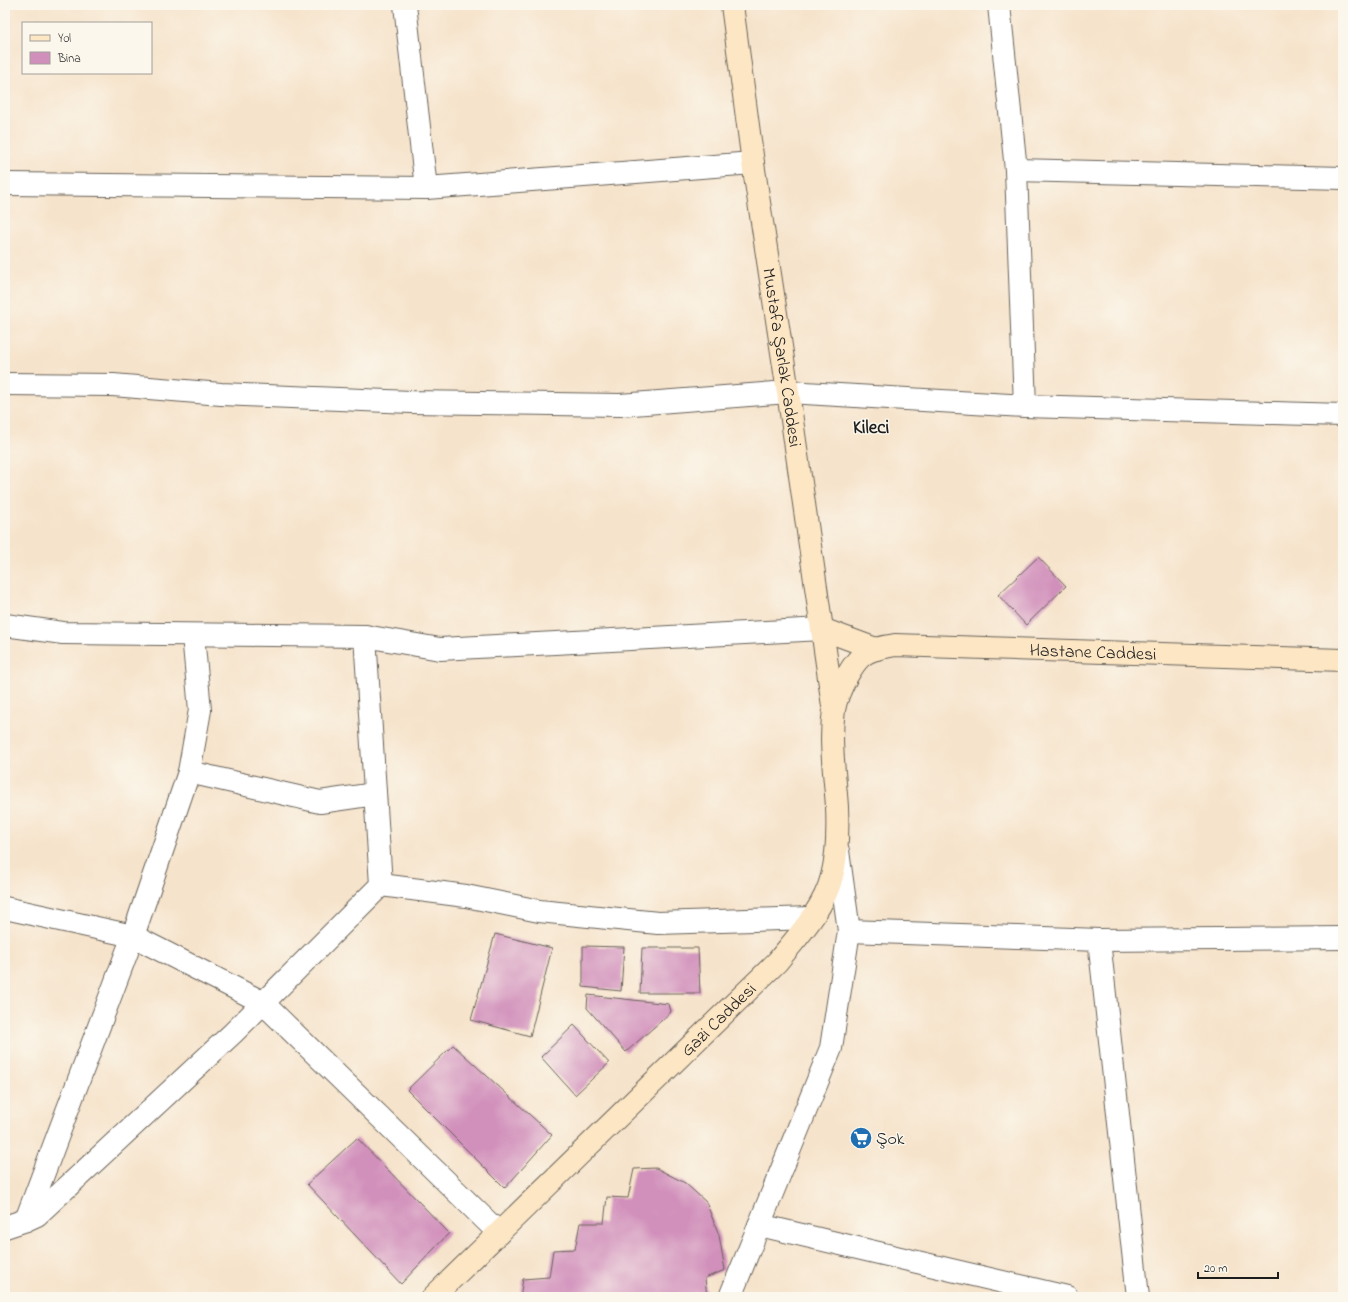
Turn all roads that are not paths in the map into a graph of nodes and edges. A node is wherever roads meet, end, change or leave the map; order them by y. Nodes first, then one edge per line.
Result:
1 (405, 5) edge
2 (732, 5) edge
3 (999, 5) edge
4 (753, 163) junction
5 (1016, 170) junction
6 (1343, 178) edge
7 (5, 184) edge
8 (426, 188) junction
9 (5, 384) edge
10 (788, 392) junction
11 (1025, 406) junction
12 (1343, 415) edge
13 (5, 625) edge
14 (822, 629) junction
15 (193, 635) junction
16 (365, 636) junction
17 (876, 649) junction
18 (1343, 660) edge
19 (851, 668) joint
20 (834, 709) junction
21 (189, 772) junction
22 (375, 794) junction
23 (837, 848) junction
24 (382, 885) junction
25 (5, 908) edge
26 (811, 918) junction
27 (849, 931) junction
28 (134, 936) junction
29 (1343, 938) edge
30 (1099, 940) junction
31 (262, 1002) junction
32 (26, 1220) junction
33 (759, 1225) junction
34 (5, 1226) edge
35 (499, 1233) junction
36 (433, 1297) edge
37 (730, 1297) edge
38 (1067, 1297) edge
39 (1138, 1297) edge

1 - 8 street
2 - 4 main road, Mustafa Şarlak Caddesi
3 - 5 street
4 - 8 street
4 - 10 main road, Mustafa Şarlak Caddesi
5 - 6 street
5 - 11 street
7 - 8 street
9 - 10 street
10 - 11 street
10 - 14 main road, Mustafa Şarlak Caddesi
11 - 12 street
13 - 15 street
14 - 16 street
14 - 17 main road
14 - 20 main road, Mustafa Şarlak Caddesi
15 - 16 street
15 - 21 street
16 - 22 street
17 - 18 main road, Hastane Caddesi
17 - 19 main road, Hastane Caddesi
19 - 20 main road, Gazi Caddesi
20 - 23 main road, Gazi Caddesi
21 - 22 street
21 - 28 street
22 - 24 street
23 - 26 main road, Gazi Caddesi
23 - 27 street
24 - 26 street
24 - 31 street
25 - 28 street
26 - 35 main road, Gazi Caddesi
27 - 30 street
27 - 33 street
28 - 31 street
28 - 32 street
29 - 30 street
30 - 39 street
31 - 32 street
31 - 35 street
32 - 34 street
33 - 37 street
33 - 38 street
35 - 36 main road, Gazi Caddesi

